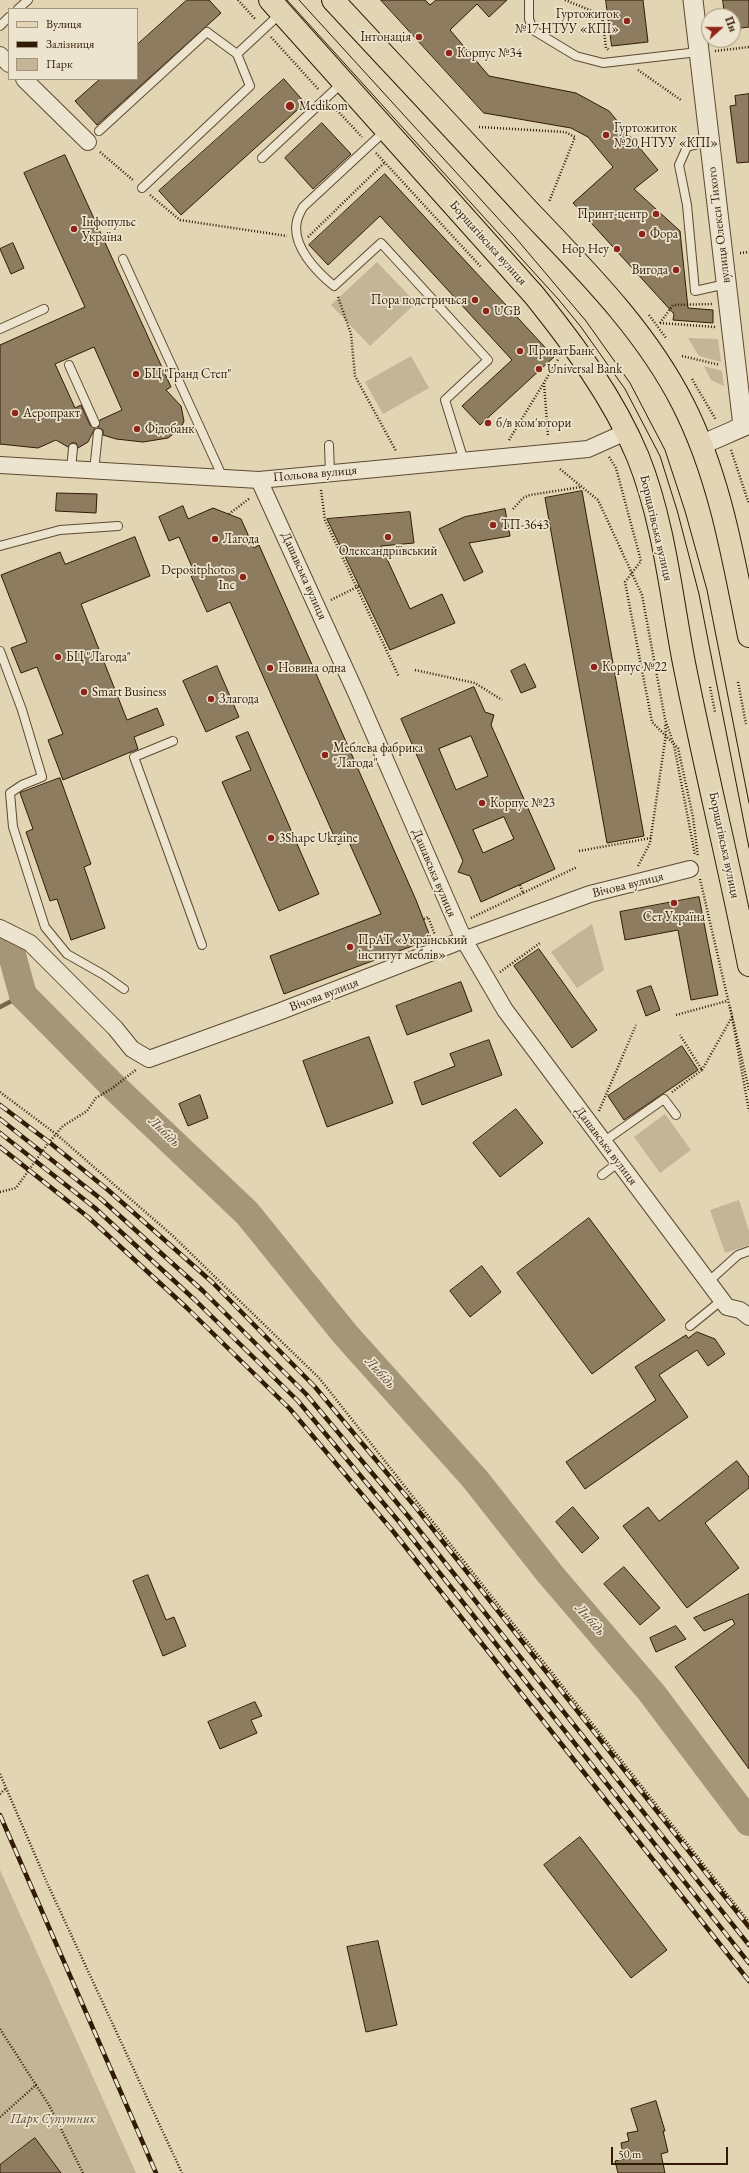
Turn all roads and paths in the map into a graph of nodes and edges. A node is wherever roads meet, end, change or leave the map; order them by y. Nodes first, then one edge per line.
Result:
1 (28, 0) edge
2 (238, 0) edge
3 (333, 0) edge
4 (529, 0) edge
5 (693, 0) edge
6 (276, 6) edge
7 (19, 8) edge
8 (8, 18) edge
9 (0, 26) edge
10 (264, 29) junction
11 (749, 47) edge
12 (698, 52) junction
13 (237, 54) junction
14 (0, 55) edge
15 (8, 63) edge
16 (25, 80) edge
17 (343, 81) junction
18 (326, 98) junction
19 (480, 127) dead end
20 (387, 130) junction
21 (93, 137) junction
22 (709, 141) junction
23 (370, 146) junction
24 (262, 158) dead end
25 (384, 163) junction
26 (142, 188) junction
27 (549, 202) dead end
28 (299, 241) junction
29 (749, 252) edge
30 (736, 254) dead end
31 (124, 259) dead end
32 (483, 268) dead end
33 (726, 284) junction
34 (334, 286) junction
35 (718, 304) dead end
36 (44, 309) dead end
37 (721, 327) dead end
38 (0, 329) edge
39 (682, 356) dead end
40 (563, 360) dead end
41 (69, 365) dead end
42 (726, 367) dead end
43 (544, 382) junction
44 (95, 423) dead end
45 (746, 425) edge
46 (626, 432) junction
47 (98, 433) dead end
48 (548, 436) dead end
49 (509, 440) dead end
50 (602, 444) junction
51 (701, 444) junction
52 (329, 445) dead end
53 (73, 448) dead end
54 (396, 451) dead end
55 (464, 461) junction
56 (0, 465) edge
57 (560, 469) dead end
58 (71, 470) junction
59 (94, 471) junction
60 (330, 473) junction
61 (223, 479) junction
62 (258, 487) junction
63 (582, 487) junction
64 (321, 490) dead end
65 (513, 509) dead end
66 (229, 514) dead end
67 (118, 526) dead end
68 (0, 546) edge
69 (632, 572) junction
70 (358, 587) junction
71 (317, 606) junction
72 (749, 636) edge
73 (0, 652) edge
74 (415, 670) dead end
75 (399, 677) dead end
76 (738, 682) dead end
77 (710, 687) dead end
78 (502, 700) dead end
79 (716, 716) dead end
80 (665, 718) junction
81 (746, 724) dead end
82 (666, 734) junction
83 (173, 741) dead end
84 (674, 746) junction
85 (650, 838) junction
86 (579, 851) dead end
87 (576, 867) dead end
88 (636, 868) dead end
89 (696, 868) junction
90 (520, 885) dead end
91 (523, 892) junction
92 (424, 919) dead end
93 (467, 920) dead end
94 (431, 925) dead end
95 (0, 928) edge
96 (464, 940) junction
97 (540, 943) dead end
98 (202, 945) dead end
99 (749, 965) edge
100 (497, 974) dead end
101 (124, 989) dead end
102 (727, 1001) junction
103 (676, 1015) dead end
104 (732, 1017) junction
105 (636, 1025) dead end
106 (680, 1035) dead end
107 (150, 1060) junction
108 (702, 1070) junction
109 (749, 1090) edge
110 (0, 1092) edge
111 (664, 1099) junction
112 (749, 1111) edge
113 (676, 1115) dead end
114 (597, 1116) dead end
115 (56, 1134) junction
116 (603, 1142) junction
117 (619, 1162) junction
118 (602, 1175) dead end
119 (0, 1192) edge
120 (749, 1251) edge
121 (708, 1282) junction
122 (722, 1300) junction
123 (749, 1317) edge
124 (690, 1326) dead end
125 (0, 1774) edge
126 (6, 1788) junction
127 (0, 1794) edge
128 (749, 1922) edge
129 (0, 2029) edge
130 (36, 2085) junction
131 (0, 2117) edge
132 (83, 2173) edge
133 (182, 2173) edge

1 - 7 lane
2 - 10 path
3 - 51 main road
4 - 12 lane
5 - 12 street, вулиця Олекси Тихого
6 - 10 lane
6 - 17 main road, Борщагівська вулиця
8 - 9 lane
10 - 13 lane
10 - 18 path
11 - 12 path
12 - 22 street, вулиця Олекси Тихого
13 - 21 lane
13 - 26 lane
14 - 15 street
16 - 21 street
17 - 18 lane
17 - 20 main road, Борщагівська вулиця
18 - 23 path
18 - 24 lane
19 - 27 path
20 - 23 lane
20 - 46 main road, Борщагівська вулиця
21 - 26 path
22 - 33 street, вулиця Олекси Тихого
22 - 33 lane
23 - 25 path
23 - 28 lane
25 - 28 path
25 - 32 path
26 - 28 path
28 - 34 lane
29 - 30 path
31 - 61 lane
33 - 45 street, вулиця Олекси Тихого
34 - 54 path
34 - 55 lane
35 - 37 path
36 - 38 lane
39 - 42 path
40 - 43 path
41 - 44 lane
43 - 48 path
43 - 49 path
45 - 51 street
46 - 50 street, Польова вулиця
46 - 99 main road, Борщагівська вулиця
47 - 59 lane
50 - 55 street, Польова вулиця
50 - 69 path
51 - 72 main road
52 - 60 lane
53 - 58 lane
55 - 60 street, Польова вулиця
56 - 58 street, Польова вулиця
57 - 63 path
58 - 59 street, Польова вулиця
59 - 61 street, Польова вулиця
60 - 62 street, Польова вулиця
61 - 62 street, Польова вулиця
62 - 66 path
62 - 71 street, Дашавська вулиця
63 - 65 path
63 - 69 path
64 - 70 path
67 - 68 lane
69 - 80 path
69 - 82 path
70 - 71 path
70 - 75 path
71 - 96 street, Дашавська вулиця
73 - 101 lane
74 - 78 path
76 - 81 path
77 - 79 path
80 - 82 path
80 - 84 path
82 - 84 path
82 - 85 path
83 - 98 lane
84 - 89 path
84 - 89 path
85 - 86 path
85 - 88 path
87 - 91 path
89 - 96 street, Вічова вулиця
89 - 102 path
90 - 91 path
91 - 93 path
92 - 94 path
95 - 107 street
96 - 107 street, Вічова вулиця
96 - 116 street, Дашавська вулиця
97 - 100 path
102 - 103 path
102 - 104 path
102 - 109 path
104 - 108 path
104 - 112 path
105 - 114 path
106 - 108 path
107 - 115 path
108 - 111 path
110 - 115 path
111 - 113 lane
111 - 116 lane
115 - 119 path
115 - 128 path
116 - 117 street, Дашавська вулиця
117 - 118 lane
117 - 121 street, Дашавська вулиця
120 - 121 lane
121 - 122 street, Дашавська вулиця
122 - 123 street, Дашавська вулиця
122 - 124 lane
125 - 126 path
126 - 127 path
126 - 133 path
129 - 130 path
130 - 131 path
130 - 132 path

